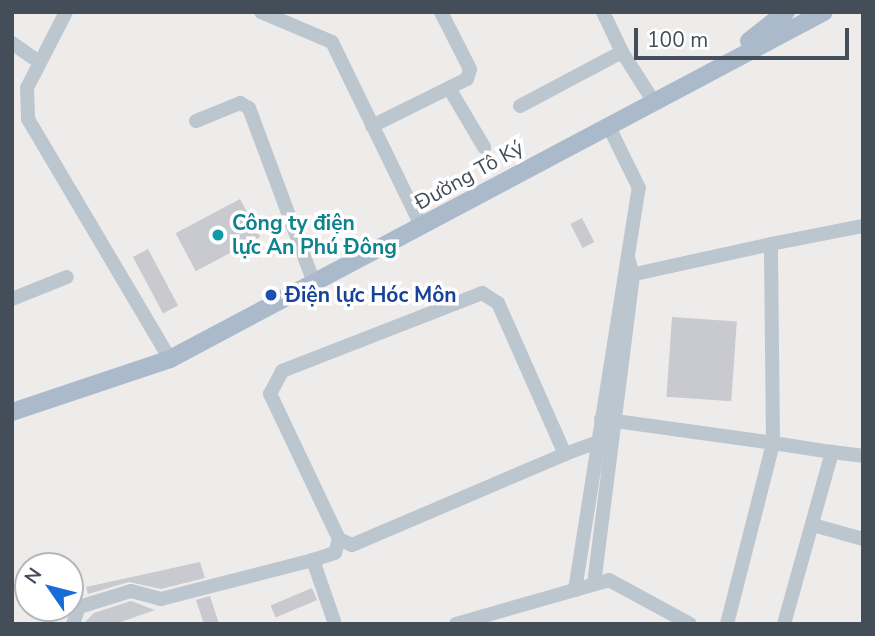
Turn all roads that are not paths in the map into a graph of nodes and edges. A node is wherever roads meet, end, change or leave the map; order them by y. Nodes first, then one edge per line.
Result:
1 (66, 12) edge
2 (261, 12) edge
3 (441, 12) edge
4 (603, 12) edge
5 (786, 12) edge
6 (824, 12) edge
7 (12, 43) edge
8 (622, 51) junction
9 (39, 62) junction
10 (713, 68) junction
11 (449, 88) junction
12 (653, 102) junction
13 (520, 106) dead end
14 (196, 121) dead end
15 (372, 126) junction
16 (609, 127) junction
17 (484, 147) dead end
18 (863, 226) edge
19 (422, 227) junction
20 (771, 244) junction
21 (67, 276) dead end
22 (627, 276) junction
23 (314, 285) junction
24 (12, 299) edge
25 (170, 359) junction
26 (12, 412) edge
27 (601, 419) junction
28 (617, 421) junction
29 (597, 442) junction
30 (773, 443) junction
31 (832, 452) junction
32 (565, 454) junction
33 (863, 456) edge
34 (813, 525) junction
35 (339, 539) junction
36 (863, 539) edge
37 (313, 560) junction
38 (594, 584) junction
39 (575, 590) junction
40 (74, 624) edge
41 (335, 624) edge
42 (456, 624) edge
43 (690, 624) edge
44 (727, 624) edge
45 (784, 624) edge

1 - 9 street
2 - 15 street
3 - 11 street
4 - 8 street
5 - 10 main road, Đường Tô Ký
6 - 10 main road, Đường Tô Ký
7 - 9 street
8 - 12 street
8 - 13 street
9 - 25 street
10 - 12 main road, Đường Tô Ký
11 - 15 street
11 - 17 street
12 - 16 main road, Đường Tô Ký
14 - 23 street
15 - 19 street
16 - 19 main road, Đường Tô Ký
16 - 22 street
18 - 20 street
19 - 23 main road, Đường Tô Ký
20 - 22 street
20 - 30 street
21 - 24 street
22 - 27 street
22 - 28 street
23 - 25 main road, Đường Tô Ký
25 - 26 main road, Đường Tô Ký
27 - 28 street
27 - 29 street
28 - 30 street
28 - 38 street
29 - 32 street
29 - 39 street
30 - 31 street
30 - 44 street
31 - 33 street
31 - 34 street
32 - 35 street
32 - 35 street
34 - 36 street
34 - 45 street
35 - 37 street
37 - 40 street
37 - 41 street
38 - 39 street
38 - 43 street
39 - 42 street

